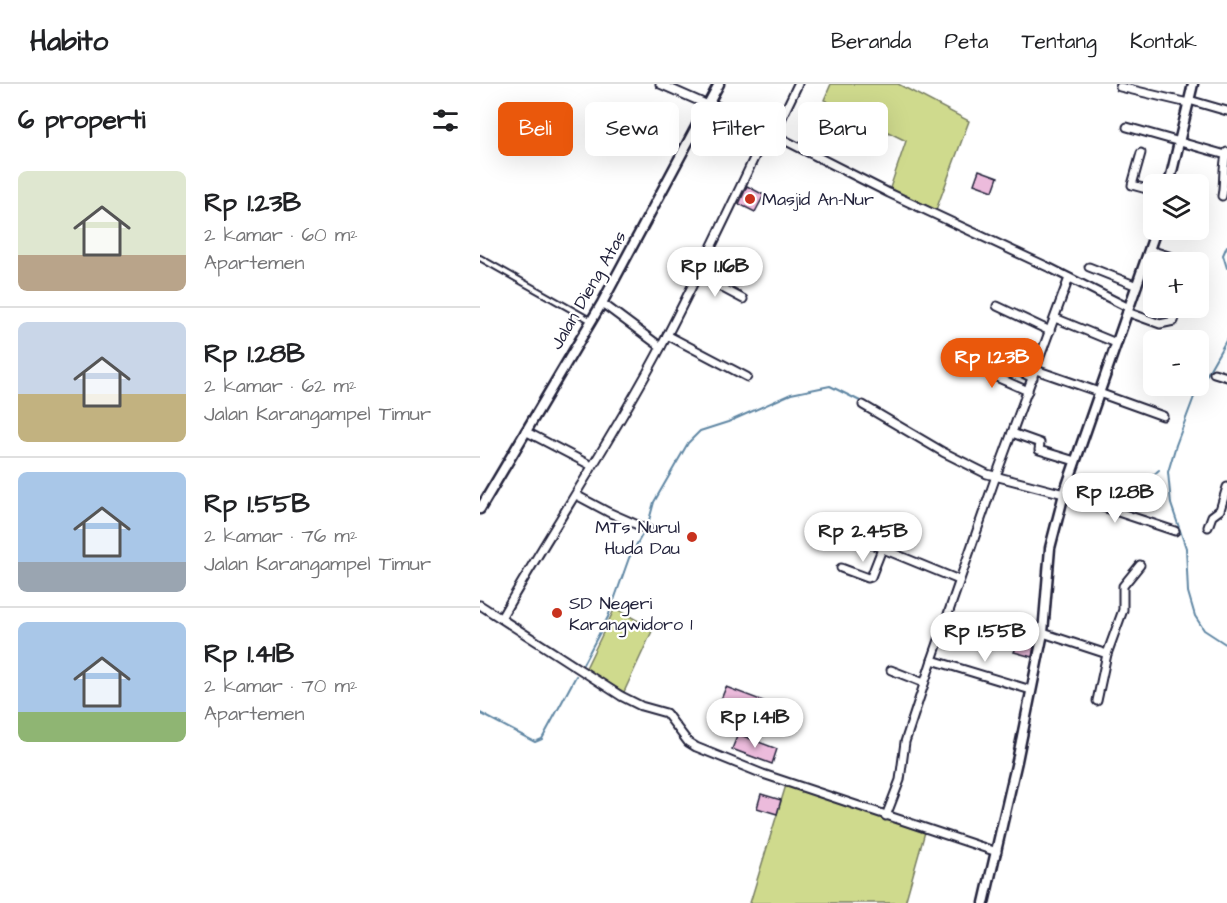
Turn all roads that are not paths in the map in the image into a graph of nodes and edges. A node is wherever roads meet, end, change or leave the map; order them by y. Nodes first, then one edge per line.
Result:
1 (660, 84) edge
2 (719, 84) edge
3 (798, 84) edge
4 (1193, 84) edge
5 (1120, 87) dead end
6 (1189, 101) junction
7 (704, 102) edge
8 (710, 102) edge
9 (786, 105) edge
10 (1227, 111) edge
11 (1127, 127) dead end
12 (691, 137) edge
13 (786, 141) edge
14 (1180, 141) junction
15 (1141, 153) dead end
16 (1226, 154) edge
17 (758, 156) edge
18 (1172, 174) edge
19 (1143, 188) edge
20 (1222, 196) dead end
21 (1153, 240) edge
22 (1150, 250) junction
23 (1156, 252) edge
24 (480, 258) edge
25 (1089, 267) dead end
26 (698, 275) junction
27 (1069, 278) junction
28 (1137, 286) junction
29 (743, 299) dead end
30 (602, 303) junction
31 (997, 306) dead end
32 (1128, 310) junction
33 (1143, 317) edge
34 (1055, 318) junction
35 (1146, 318) edge
36 (1175, 318) edge
37 (591, 321) junction
38 (1050, 331) junction
39 (667, 335) junction
40 (1116, 343) junction
41 (661, 347) junction
42 (989, 357) dead end
43 (967, 364) dead end
44 (1036, 370) junction
45 (1214, 373) dead end
46 (747, 377) dead end
47 (1227, 377) edge
48 (1033, 378) junction
49 (1028, 391) junction
50 (1099, 393) junction
51 (863, 405) dead end
52 (1163, 416) dead end
53 (525, 430) junction
54 (1012, 433) junction
55 (1075, 460) junction
56 (592, 466) junction
57 (996, 476) junction
58 (1227, 488) edge
59 (1064, 494) junction
60 (576, 495) junction
61 (480, 509) edge
62 (1208, 527) dead end
63 (649, 530) dead end
64 (1175, 531) dead end
65 (866, 542) dead end
66 (882, 549) junction
67 (1140, 565) dead end
68 (841, 568) dead end
69 (959, 580) junction
70 (480, 605) edge
71 (501, 618) junction
72 (1044, 633) junction
73 (1107, 654) junction
74 (932, 660) junction
75 (891, 670) dead end
76 (924, 683) junction
77 (1031, 690) junction
78 (1097, 701) dead end
79 (886, 816) junction
80 (997, 852) junction
81 (984, 903) edge

1 - 7 street
2 - 8 street, Jalan Dieng Atas
3 - 9 street
4 - 6 street
5 - 6 street
6 - 10 street
6 - 14 street
11 - 14 street
12 - 30 street, Jalan Dieng Atas
13 - 27 street
14 - 16 street
14 - 18 street
15 - 19 street
16 - 20 street
17 - 26 street
21 - 22 street
22 - 23 street
22 - 28 street
24 - 37 lane
25 - 28 street
26 - 29 street
26 - 39 street
27 - 32 street
27 - 34 street
28 - 32 street
30 - 37 street, Jalan Dieng Atas
30 - 41 street
31 - 38 street
32 - 33 street
32 - 40 street
34 - 38 street
34 - 40 street
35 - 36 street
37 - 53 street, Jalan Dieng Atas
38 - 44 street
39 - 41 street
39 - 46 street
40 - 50 street
41 - 56 street
42 - 48 street
43 - 49 street
44 - 48 street
44 - 50 street
45 - 47 street
48 - 49 street
49 - 54 street
50 - 52 street
50 - 55 street
51 - 57 street
53 - 56 street
53 - 61 street, Jalan Dieng Atas
54 - 55 street
54 - 57 street
55 - 59 street
56 - 60 street
57 - 59 street
57 - 69 street
58 - 62 street
59 - 64 street
59 - 72 street
60 - 63 street
60 - 71 street
65 - 66 street
66 - 68 street
66 - 69 street
67 - 73 street
69 - 74 street
70 - 71 street
71 - 79 street
72 - 73 street
72 - 77 street
73 - 78 street
74 - 76 street
74 - 77 street
75 - 76 street
76 - 79 street
77 - 80 street
79 - 80 street
80 - 81 street

